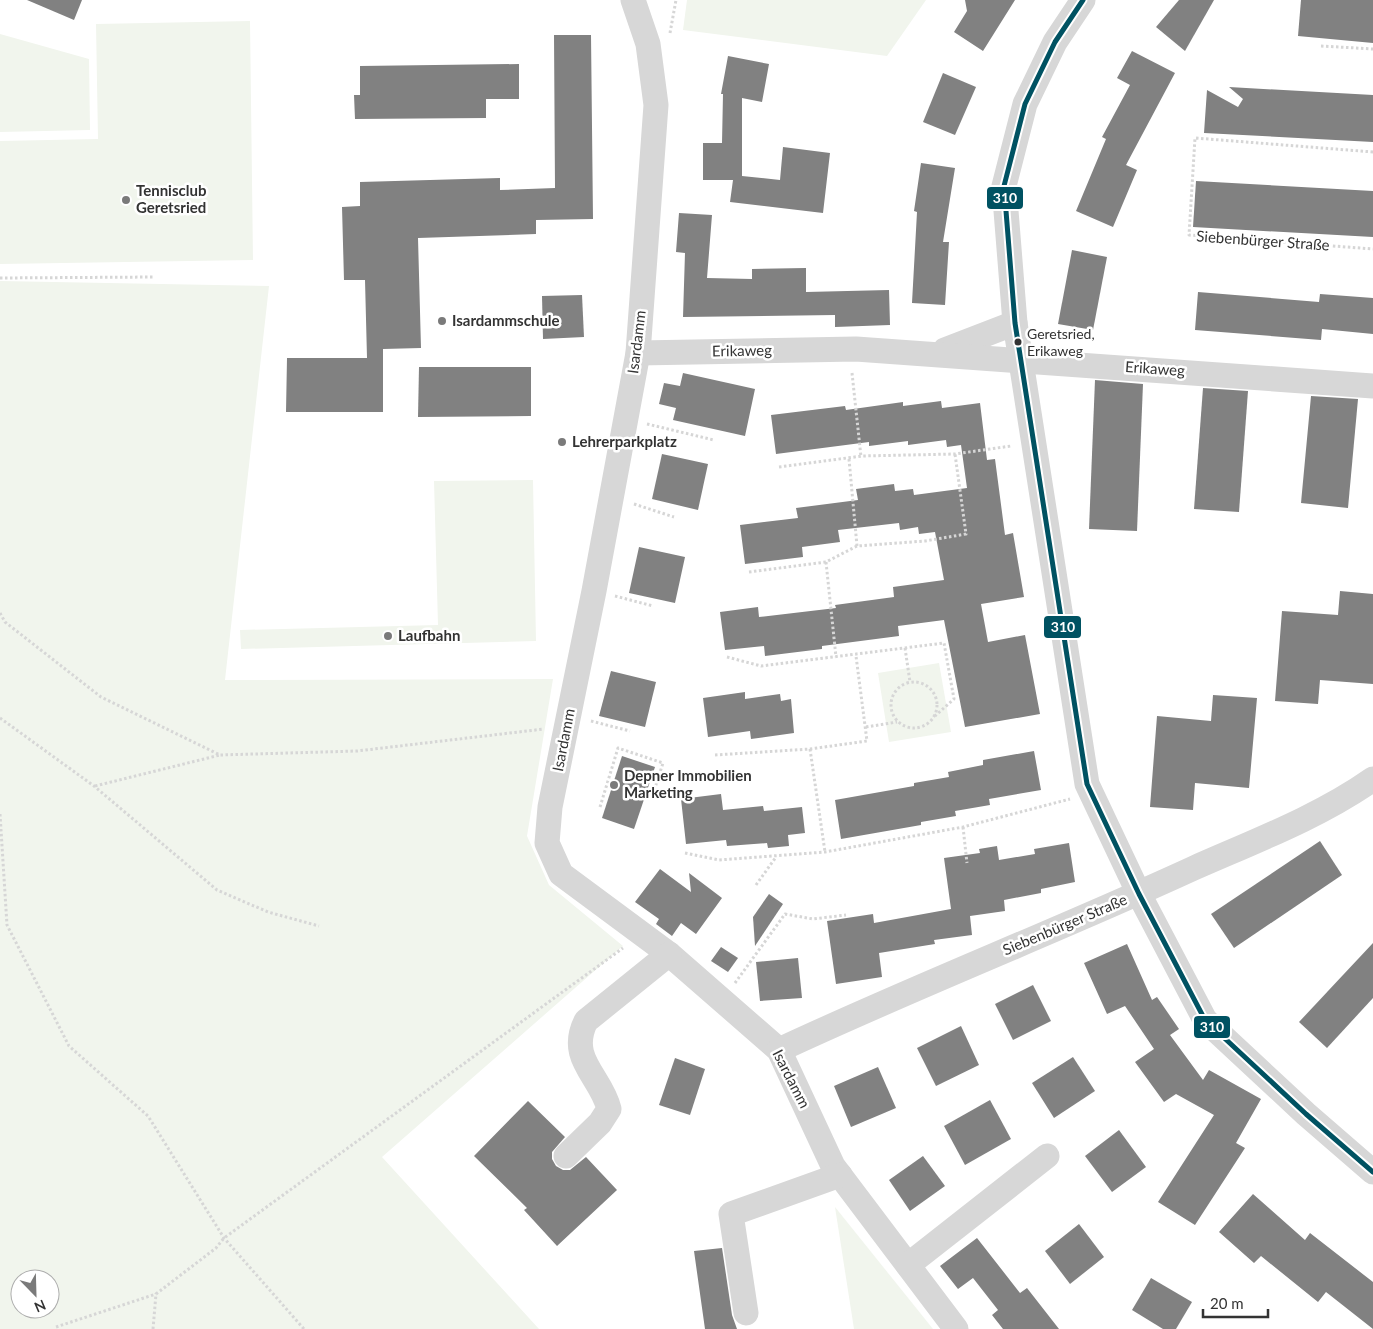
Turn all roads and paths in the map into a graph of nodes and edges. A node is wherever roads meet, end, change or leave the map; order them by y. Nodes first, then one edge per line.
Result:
1 (633, 0) edge
2 (1083, 0) edge
3 (1321, 46) dead end
4 (1373, 49) edge
5 (1373, 152) edge
6 (1373, 249) edge
7 (155, 276) dead end
8 (0, 278) edge
9 (1015, 323) junction
10 (850, 348) junction
11 (638, 353) junction
12 (936, 353) junction
13 (1021, 359) junction
14 (1373, 386) edge
15 (625, 419) junction
16 (714, 440) dead end
17 (1034, 443) junction
18 (955, 454) junction
19 (861, 456) junction
20 (849, 459) junction
21 (779, 467) dead end
22 (610, 497) junction
23 (674, 516) dead end
24 (857, 546) junction
25 (826, 562) junction
26 (749, 572) dead end
27 (594, 591) junction
28 (653, 606) dead end
29 (0, 613) edge
30 (905, 648) junction
31 (856, 656) junction
32 (726, 657) dead end
33 (836, 657) junction
34 (910, 682) junction
35 (935, 716) junction
36 (0, 718) edge
37 (568, 720) junction
38 (898, 722) junction
39 (866, 727) junction
40 (630, 731) dead end
41 (810, 749) junction
42 (220, 755) junction
43 (715, 756) dead end
44 (1373, 779) edge
45 (94, 786) junction
46 (1091, 793) junction
47 (651, 800) dead end
48 (600, 807) dead end
49 (0, 814) edge
50 (963, 827) junction
51 (824, 852) junction
52 (686, 853) dead end
53 (777, 856) junction
54 (967, 863) dead end
55 (756, 885) dead end
56 (1139, 894) junction
57 (846, 915) dead end
58 (319, 926) dead end
59 (642, 934) junction
60 (669, 954) junction
61 (723, 1000) junction
62 (780, 1050) junction
63 (566, 1156) dead end
64 (1047, 1156) dead end
65 (1373, 1172) edge
66 (840, 1175) junction
67 (224, 1238) junction
68 (908, 1265) junction
69 (156, 1294) junction
70 (746, 1313) dead end
71 (56, 1327) dead end
72 (153, 1329) edge
73 (304, 1329) edge
74 (956, 1329) edge

1 - 11 street, Isardamm
2 - 9 street
3 - 4 path
5 - 6 path, Siebenbürger Straße
7 - 8 path
9 - 12 street, Erikaweg
9 - 13 street
10 - 11 street, Erikaweg
10 - 12 street, Erikaweg
10 - 19 path
11 - 15 street, Isardamm
12 - 13 street, Erikaweg
13 - 14 street, Erikaweg
13 - 17 street
15 - 16 path
15 - 22 street, Isardamm
17 - 18 path
17 - 46 street
18 - 19 path
18 - 24 path
19 - 20 path
20 - 21 path
20 - 24 path
22 - 23 path
22 - 27 street, Isardamm
24 - 25 path
25 - 26 path
25 - 33 path
27 - 28 path
27 - 37 street, Isardamm
29 - 42 path
30 - 31 path
30 - 34 path
30 - 35 path
31 - 33 path
31 - 39 path
32 - 33 path
34 - 35 path
34 - 38 path
35 - 38 path
36 - 45 path
37 - 40 path
37 - 42 path
37 - 59 street, Isardamm
38 - 39 path
39 - 41 path
41 - 43 path
41 - 51 path
42 - 45 path
44 - 56 street, Siebenbürger Straße
45 - 58 path
46 - 50 path
46 - 56 street
47 - 48 path
49 - 67 path
50 - 51 path
50 - 54 path
51 - 53 path
52 - 53 path
53 - 55 path
56 - 62 street, Siebenbürger Straße
56 - 65 street
57 - 61 path
59 - 60 street, Isardamm
59 - 67 path
60 - 61 street, Isardamm
60 - 63 street
61 - 62 street, Isardamm
62 - 66 street, Isardamm
64 - 68 street
66 - 68 street, Isardamm
66 - 70 street
67 - 69 path
67 - 73 path
68 - 74 street, Isardamm
69 - 71 path
69 - 72 path

